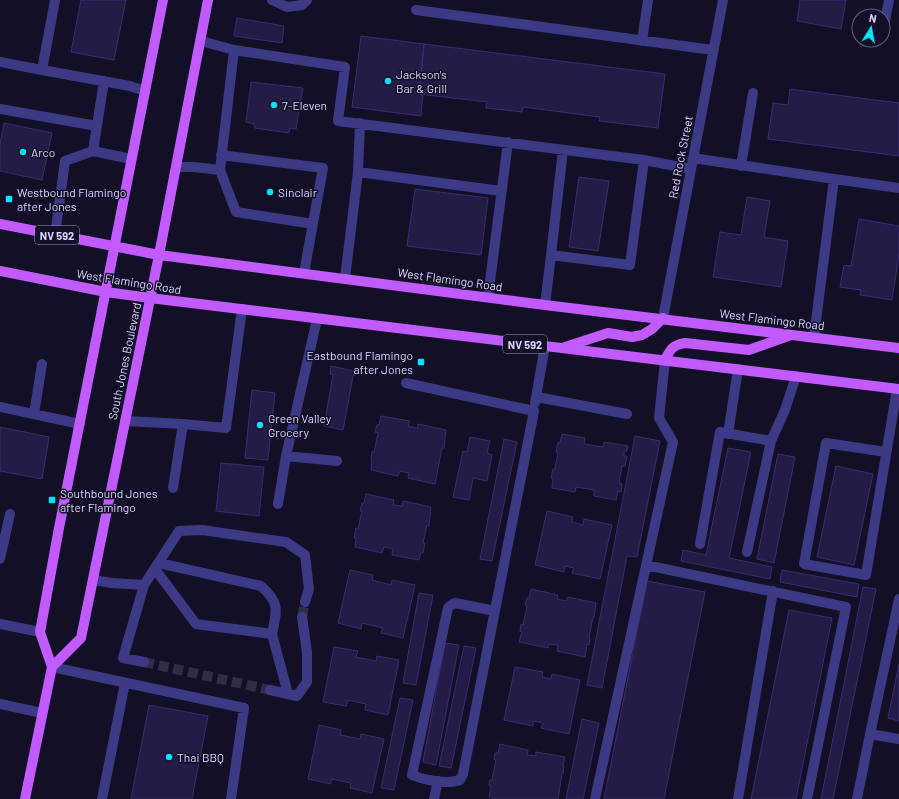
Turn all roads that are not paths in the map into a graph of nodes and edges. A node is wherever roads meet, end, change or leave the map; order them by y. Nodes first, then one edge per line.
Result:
1 (55, 0) edge
2 (163, 0) edge
3 (208, 0) edge
4 (272, 0) edge
5 (306, 0) edge
6 (648, 0) edge
7 (723, 0) edge
8 (416, 10) dead end
9 (200, 41) junction
10 (642, 41) junction
11 (234, 50) junction
12 (713, 50) junction
13 (0, 62) edge
14 (42, 70) junction
15 (104, 81) junction
16 (145, 91) junction
17 (753, 93) dead end
18 (0, 109) edge
19 (360, 123) junction
20 (97, 126) junction
21 (508, 142) junction
22 (563, 150) junction
23 (93, 151) junction
24 (222, 155) junction
25 (693, 158) junction
26 (132, 159) junction
27 (644, 160) junction
28 (741, 166) junction
29 (176, 167) junction
30 (691, 169) junction
31 (220, 170) junction
32 (358, 172) junction
33 (834, 179) junction
34 (899, 188) edge
35 (501, 191) junction
36 (0, 224) edge
37 (313, 224) junction
38 (56, 235) junction
39 (115, 246) junction
40 (159, 255) junction
41 (551, 255) junction
42 (0, 272) edge
43 (304, 273) junction
44 (346, 278) junction
45 (106, 292) junction
46 (488, 297) junction
47 (150, 298) junction
48 (544, 305) junction
49 (242, 309) junction
50 (663, 318) junction
51 (317, 319) junction
52 (793, 334) junction
53 (814, 337) junction
54 (545, 346) junction
55 (561, 348) junction
56 (899, 348) edge
57 (665, 360) junction
58 (42, 364) dead end
59 (738, 369) junction
60 (796, 376) junction
61 (406, 383) dead end
62 (898, 389) edge
63 (537, 396) junction
64 (0, 407) edge
65 (534, 411) junction
66 (34, 414) junction
67 (627, 414) dead end
68 (125, 422) junction
69 (80, 424) junction
70 (183, 424) junction
71 (728, 434) junction
72 (770, 441) junction
73 (886, 452) junction
74 (286, 456) junction
75 (337, 461) dead end
76 (173, 488) dead end
77 (278, 504) dead end
78 (10, 514) dead end
79 (700, 544) dead end
80 (748, 552) dead end
81 (0, 559) edge
82 (646, 565) junction
83 (157, 566) junction
84 (93, 580) junction
85 (144, 586) junction
86 (773, 591) junction
87 (899, 599) edge
88 (305, 602) tunnel mouth
89 (495, 611) junction
90 (302, 617) tunnel mouth
91 (0, 624) edge
92 (40, 632) junction
93 (272, 634) junction
94 (144, 662) tunnel mouth
95 (52, 667) junction
96 (125, 683) junction
97 (270, 690) tunnel mouth
98 (288, 694) junction
99 (0, 704) edge
100 (42, 713) junction
101 (870, 734) junction
102 (899, 740) edge
103 (438, 781) junction
104 (25, 799) edge
105 (102, 799) edge
106 (231, 799) edge
107 (434, 799) edge
108 (595, 799) edge
109 (738, 799) edge
110 (807, 799) edge
111 (858, 799) edge

1 - 14 street
2 - 16 main road
3 - 9 main road, South Jones Boulevard
4 - 5 street
6 - 10 street
7 - 12 street, Red Rock Street
8 - 10 street
9 - 11 street
9 - 29 main road, South Jones Boulevard
10 - 12 street
11 - 19 street
11 - 24 street
12 - 25 street, Red Rock Street
13 - 14 street
14 - 15 street
15 - 16 street
15 - 20 street
16 - 26 main road
17 - 28 street
18 - 20 street
19 - 21 street
19 - 32 street
20 - 23 street
21 - 22 street
21 - 35 street
22 - 27 street
22 - 41 street
23 - 26 street
23 - 38 street
24 - 31 street
24 - 37 street
25 - 28 street
25 - 30 street, Red Rock Street
26 - 39 main road
27 - 30 street
27 - 41 street
28 - 33 street
29 - 31 street
29 - 40 main road, South Jones Boulevard
30 - 50 street, Red Rock Street
31 - 37 street
32 - 35 street
32 - 44 street
33 - 34 street
33 - 53 street
35 - 46 street
36 - 38 main road, West Flamingo Road / NV 592
37 - 43 street
38 - 39 main road, West Flamingo Road / NV 592
39 - 40 main road, West Flamingo Road / NV 592
39 - 45 main road
40 - 43 main road, West Flamingo Road / NV 592
40 - 47 main road, South Jones Boulevard
41 - 48 street
42 - 45 main road, West Flamingo Road / NV 592
43 - 44 main road, West Flamingo Road / NV 592
44 - 46 main road, West Flamingo Road / NV 592
45 - 47 main road, West Flamingo Road / NV 592
45 - 69 main road
46 - 48 main road, West Flamingo Road / NV 592
47 - 49 main road, West Flamingo Road / NV 592
47 - 68 main road, South Jones Boulevard
48 - 50 main road, West Flamingo Road / NV 592
49 - 51 main road, West Flamingo Road / NV 592
49 - 70 street
50 - 52 main road, West Flamingo Road / NV 592
50 - 55 main road
51 - 54 main road, West Flamingo Road / NV 592
51 - 74 street
52 - 53 main road, West Flamingo Road / NV 592
52 - 57 main road
53 - 56 main road, West Flamingo Road / NV 592
54 - 55 main road, West Flamingo Road / NV 592
54 - 63 street
55 - 57 main road, West Flamingo Road / NV 592
57 - 59 main road, West Flamingo Road / NV 592
57 - 82 street
58 - 66 street
59 - 60 main road, West Flamingo Road / NV 592
59 - 71 street
60 - 62 main road, West Flamingo Road / NV 592
60 - 72 street
61 - 65 street
62 - 73 street
63 - 65 street
63 - 67 street
64 - 66 street
65 - 89 street
66 - 69 street
68 - 70 street
68 - 84 main road, South Jones Boulevard
69 - 92 main road
70 - 76 street
71 - 72 street
71 - 79 street
72 - 80 street
73 - 73 street
74 - 75 street
74 - 77 street
78 - 81 street
82 - 86 street
82 - 108 street
83 - 85 street
83 - 88 street
83 - 93 street
83 - 93 street
84 - 85 street
84 - 95 main road, South Jones Boulevard
85 - 94 street
86 - 109 street
86 - 110 street
87 - 101 street
89 - 103 street
89 - 103 street
90 - 98 street
91 - 92 street
92 - 95 main road
93 - 98 street
95 - 96 street
95 - 100 main road
96 - 105 street
96 - 106 street
97 - 98 street
99 - 100 street
100 - 104 main road
101 - 102 street
101 - 111 street
103 - 107 street

